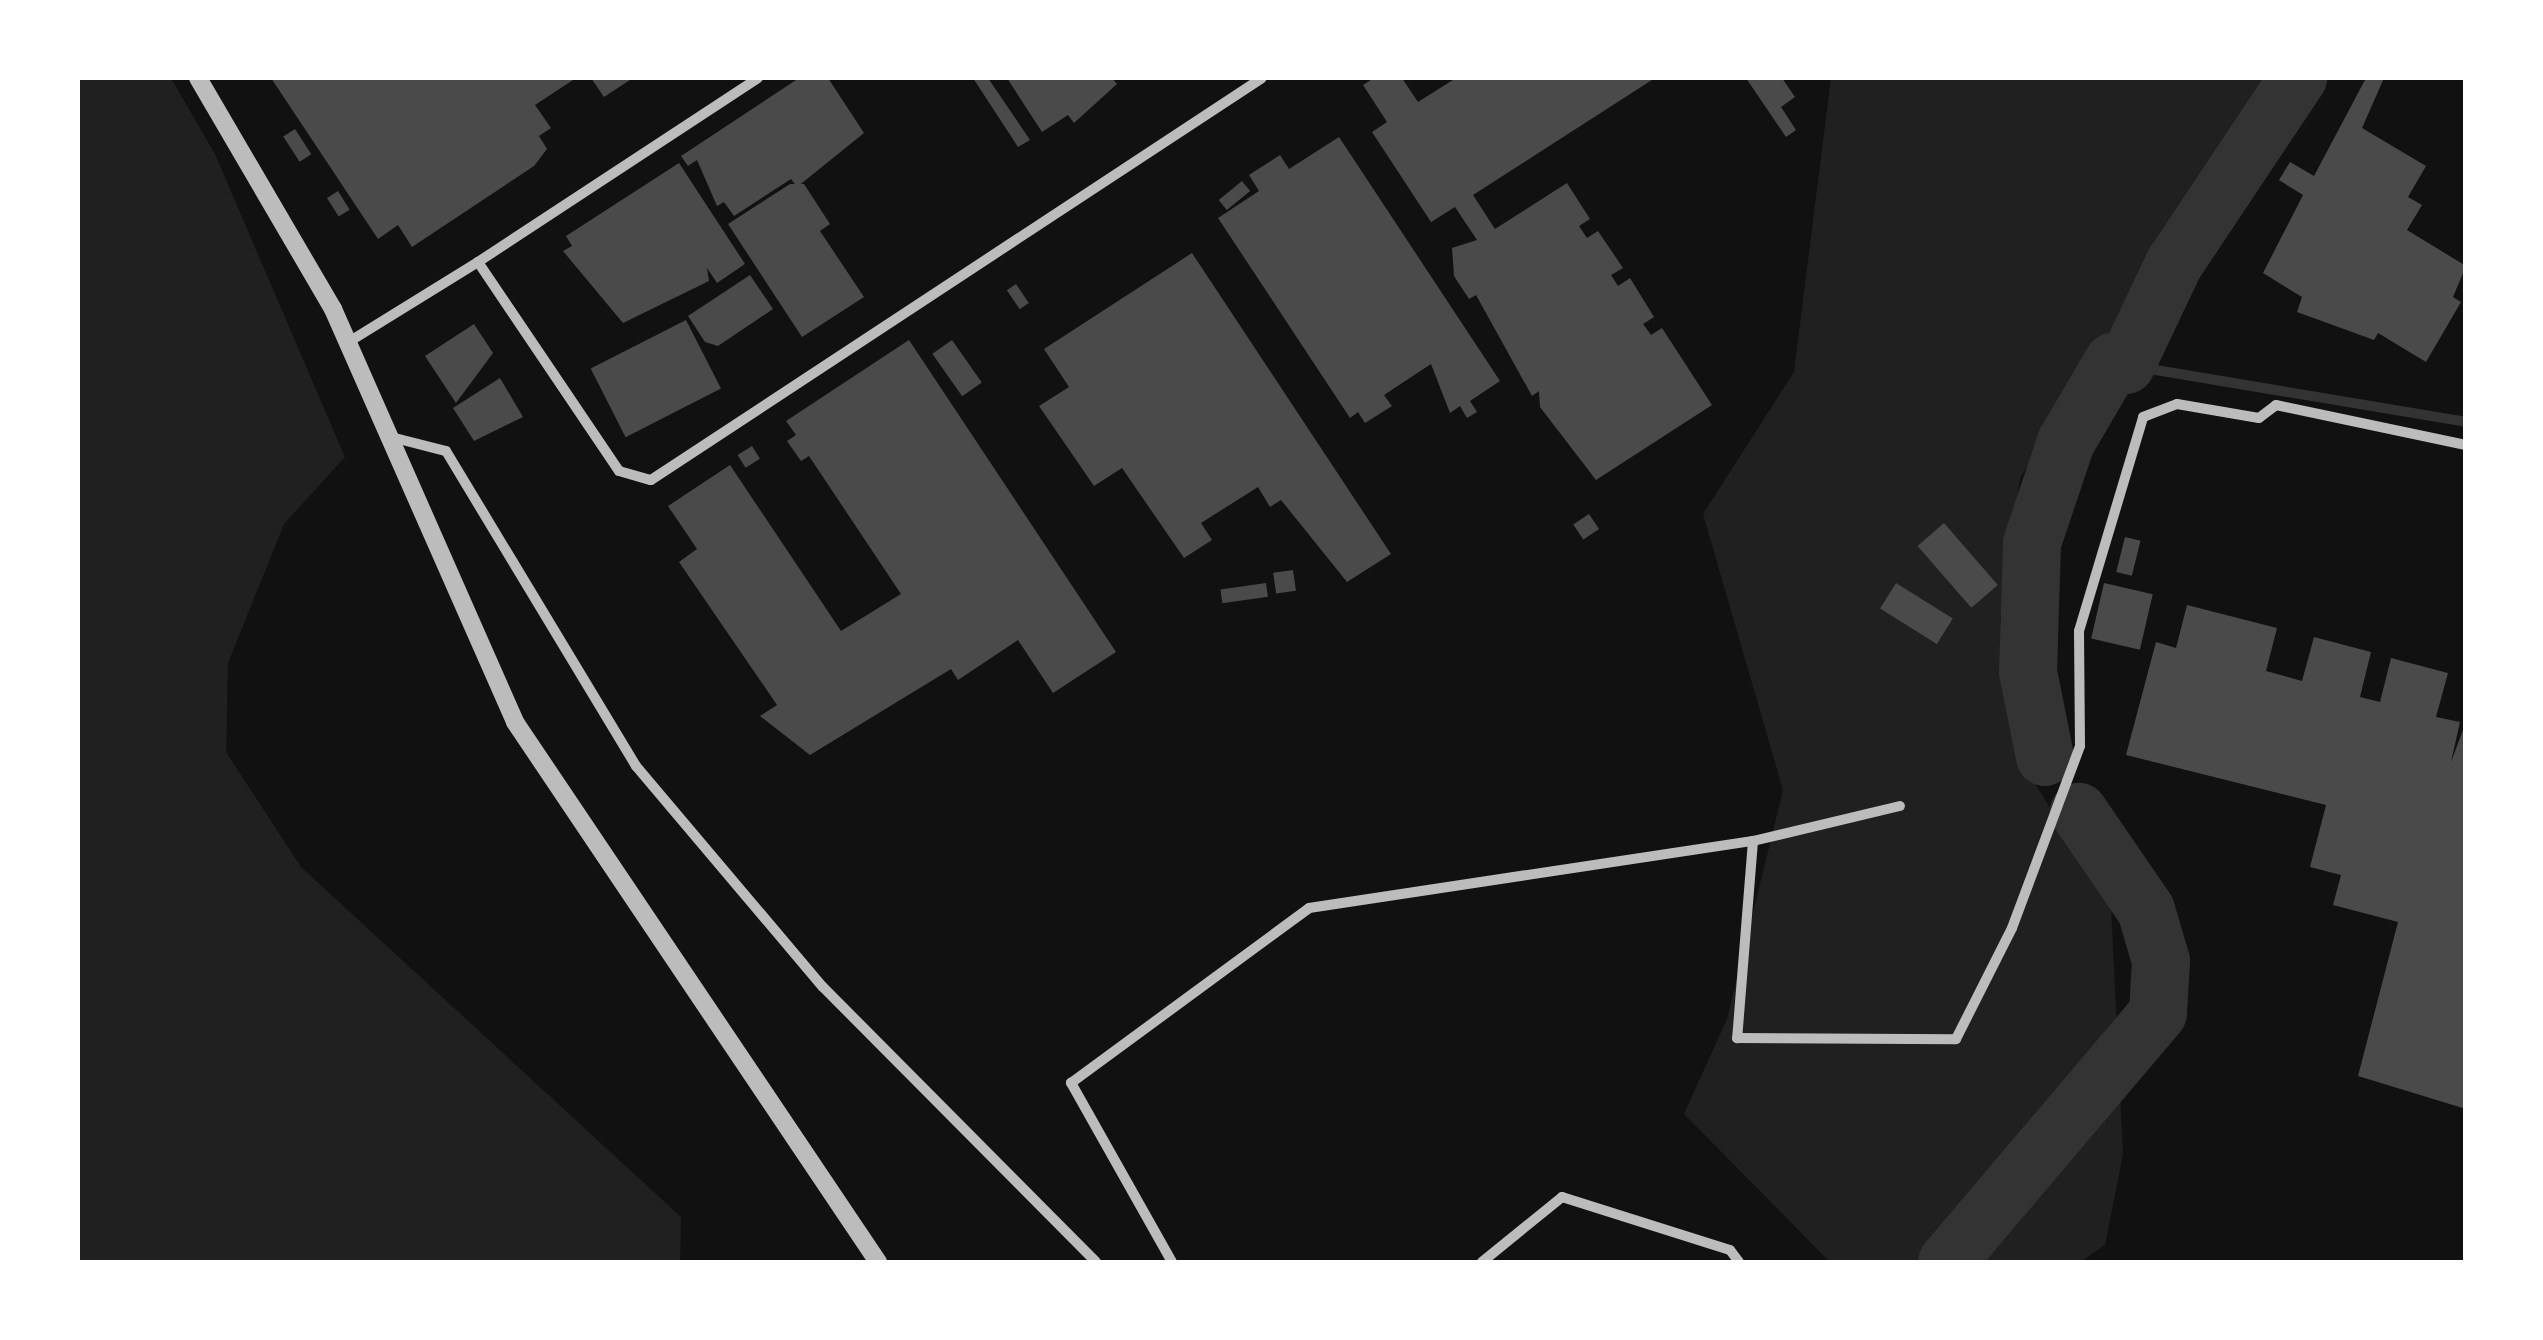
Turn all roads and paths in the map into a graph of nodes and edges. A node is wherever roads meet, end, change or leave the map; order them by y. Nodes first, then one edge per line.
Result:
1 (198, 78) edge
2 (758, 78) edge
3 (1262, 78) edge
4 (478, 262) junction
5 (348, 343) junction
6 (386, 435) junction
7 (2466, 445) edge
8 (1900, 806) dead end
9 (1753, 841) junction
10 (878, 1262) edge
11 (1096, 1262) edge
12 (1172, 1262) edge
13 (1482, 1262) edge
14 (1739, 1262) edge

1 - 5 street
2 - 4 street
3 - 4 street
4 - 5 street
5 - 6 street
6 - 10 street
6 - 11 street
7 - 9 street
8 - 9 street
9 - 12 street
13 - 14 street

